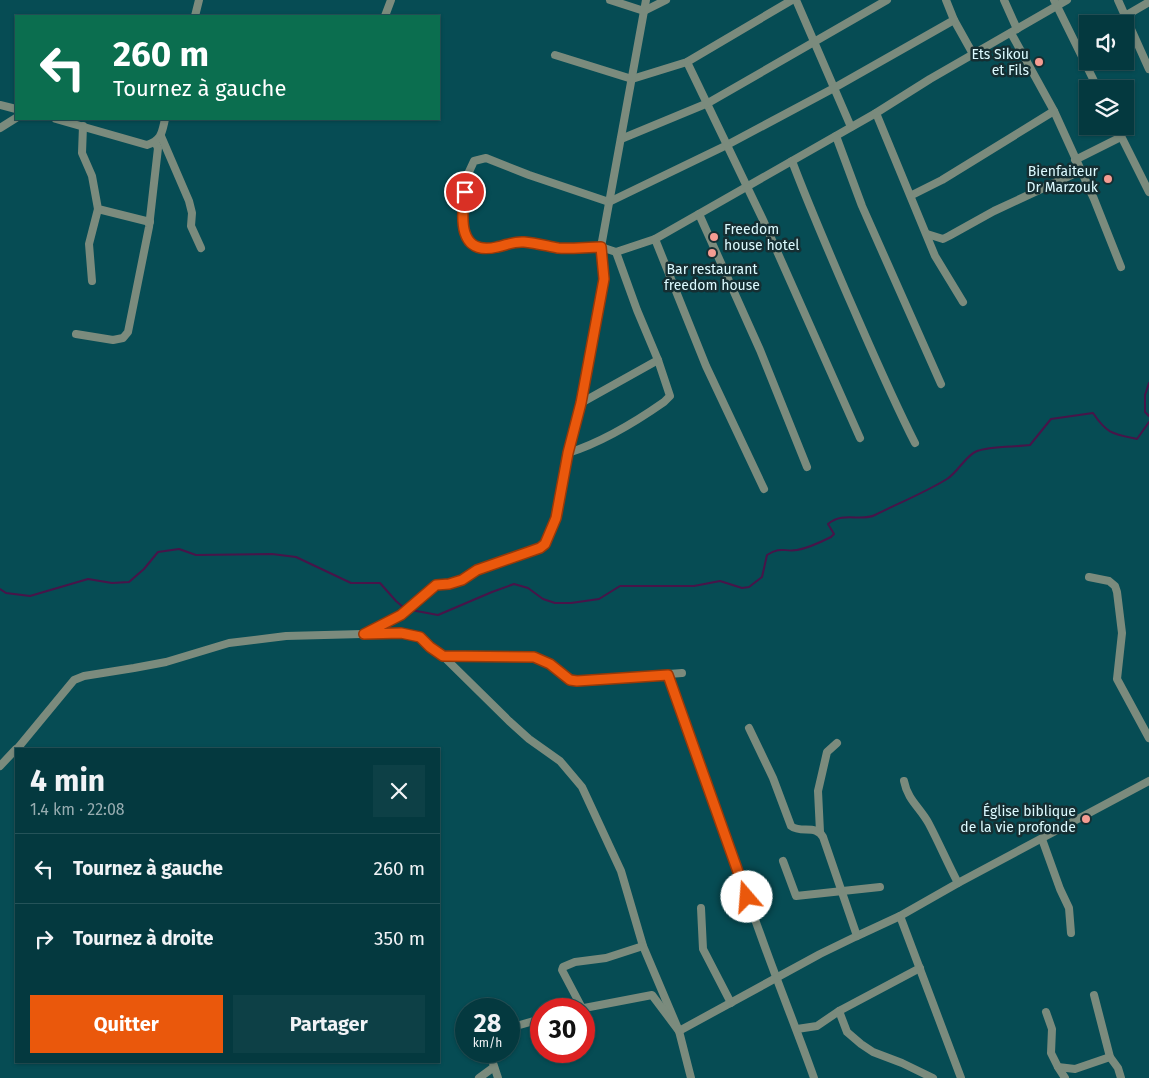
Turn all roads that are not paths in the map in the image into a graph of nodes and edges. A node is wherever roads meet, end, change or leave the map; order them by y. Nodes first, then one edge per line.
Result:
1 (199, 0) edge
2 (389, 0) edge
3 (610, 0) edge
4 (646, 0) edge
5 (666, 0) edge
6 (794, 0) edge
7 (887, 0) edge
8 (946, 0) edge
9 (1004, 0) edge
10 (1067, 0) edge
11 (1118, 0) edge
12 (1149, 2) edge
13 (1055, 3) edge
14 (644, 11) junction
15 (195, 15) edge
16 (385, 15) edge
17 (1125, 15) edge
18 (1127, 15) edge
19 (954, 20) junction
20 (1014, 31) junction
21 (1134, 36) edge
22 (814, 42) junction
23 (973, 54) junction
24 (555, 55) dead end
25 (687, 62) junction
26 (1149, 69) edge
27 (632, 79) junction
28 (1094, 80) edge
29 (834, 88) junction
30 (708, 103) junction
31 (0, 104) edge
32 (15, 109) edge
33 (1054, 111) junction
34 (876, 113) junction
35 (15, 119) edge
36 (60, 120) edge
37 (165, 120) edge
38 (83, 126) junction
39 (851, 127) junction
40 (0, 128) edge
41 (836, 136) junction
42 (1121, 137) joint
43 (158, 139) junction
44 (621, 139) junction
45 (727, 145) junction
46 (1075, 160) junction
47 (792, 161) junction
48 (1080, 171) junction
49 (746, 187) junction
50 (1149, 192) edge
51 (912, 195) junction
52 (609, 202) junction
53 (98, 209) junction
54 (699, 214) junction
55 (150, 222) junction
56 (927, 234) junction
57 (655, 239) junction
58 (601, 247) junction
59 (201, 248) dead end
60 (616, 252) junction
61 (1121, 267) dead end
62 (92, 280) dead end
63 (963, 302) dead end
64 (76, 334) dead end
65 (658, 360) junction
66 (941, 384) dead end
67 (581, 403) junction
68 (860, 438) dead end
69 (915, 443) dead end
70 (568, 453) junction
71 (807, 467) dead end
72 (764, 489) dead end
73 (1089, 577) dead end
74 (364, 634) junction
75 (443, 656) junction
76 (682, 673) dead end
77 (668, 675) junction
78 (749, 728) dead end
79 (1149, 738) edge
80 (837, 743) dead end
81 (17, 748) edge
82 (15, 750) edge
83 (0, 766) edge
84 (904, 781) dead end
85 (1149, 781) edge
86 (820, 832) junction
87 (1042, 839) junction
88 (782, 861) dead end
89 (958, 883) junction
90 (880, 886) dead end
91 (842, 892) junction
92 (701, 908) dead end
93 (900, 916) junction
94 (1071, 932) dead end
95 (857, 936) junction
96 (643, 946) junction
97 (920, 968) junction
98 (776, 978) junction
99 (1094, 995) dead end
100 (575, 998) edge
101 (731, 1003) junction
102 (595, 1005) edge
103 (839, 1011) junction
104 (1046, 1012) dead end
105 (797, 1029) junction
106 (679, 1031) junction
107 (1110, 1057) junction
108 (493, 1063) edge
109 (494, 1067) junction
110 (1058, 1067) junction
111 (479, 1078) edge
112 (498, 1078) edge
113 (691, 1078) edge
114 (814, 1078) edge
115 (932, 1078) edge
116 (961, 1078) edge
117 (1065, 1078) edge
118 (1121, 1078) edge

1 - 15 street
2 - 16 street
3 - 14 street
4 - 14 street
5 - 14 street
6 - 22 street
6 - 25 street
7 - 22 street
8 - 19 street
9 - 20 street
10 - 13 street
11 - 17 street
12 - 18 street
13 - 20 street
13 - 28 street
14 - 27 street
19 - 23 street
19 - 29 street
20 - 23 street
20 - 33 street
21 - 26 street
22 - 29 street
22 - 30 street
23 - 34 street
24 - 27 street
25 - 27 street
25 - 30 street
27 - 44 street
29 - 39 street
29 - 45 street
30 - 44 street
30 - 45 street
31 - 32 street
33 - 46 street
33 - 51 street
34 - 39 street
34 - 51 street
35 - 40 street
36 - 38 street
37 - 43 street
38 - 43 street
38 - 53 street
39 - 41 street
41 - 47 street
41 - 66 street
42 - 46 street
42 - 50 street
43 - 55 street
43 - 59 street
44 - 52 street
45 - 49 street
45 - 52 street
46 - 48 street
47 - 49 street
47 - 69 street
48 - 56 street
48 - 61 street
49 - 54 street
49 - 68 street
51 - 56 street
52 - 58 street
52 - 58 street
53 - 55 street
53 - 62 street
54 - 57 street
54 - 71 street
55 - 64 street
56 - 63 street
57 - 60 street
57 - 72 street
58 - 60 street
58 - 67 street
60 - 65 street
65 - 67 street
65 - 70 street
67 - 70 street
70 - 74 street
73 - 79 street
74 - 75 street
74 - 81 street
75 - 77 street
75 - 96 street
76 - 77 street
77 - 98 street
78 - 86 street
80 - 86 street
82 - 83 street
84 - 89 street
85 - 87 street
86 - 91 street
87 - 89 street
87 - 94 street
88 - 91 street
89 - 93 street
90 - 91 street
91 - 95 street
92 - 101 street
93 - 95 street
93 - 97 street
95 - 98 street
96 - 100 street
96 - 106 street
97 - 103 street
97 - 116 street
98 - 101 street
98 - 105 street
99 - 107 street
101 - 106 street
102 - 106 street
103 - 105 street
103 - 115 street
104 - 110 street
105 - 114 street
106 - 113 street
107 - 110 street
107 - 118 street
108 - 109 street
109 - 111 street
109 - 112 street
110 - 117 street

